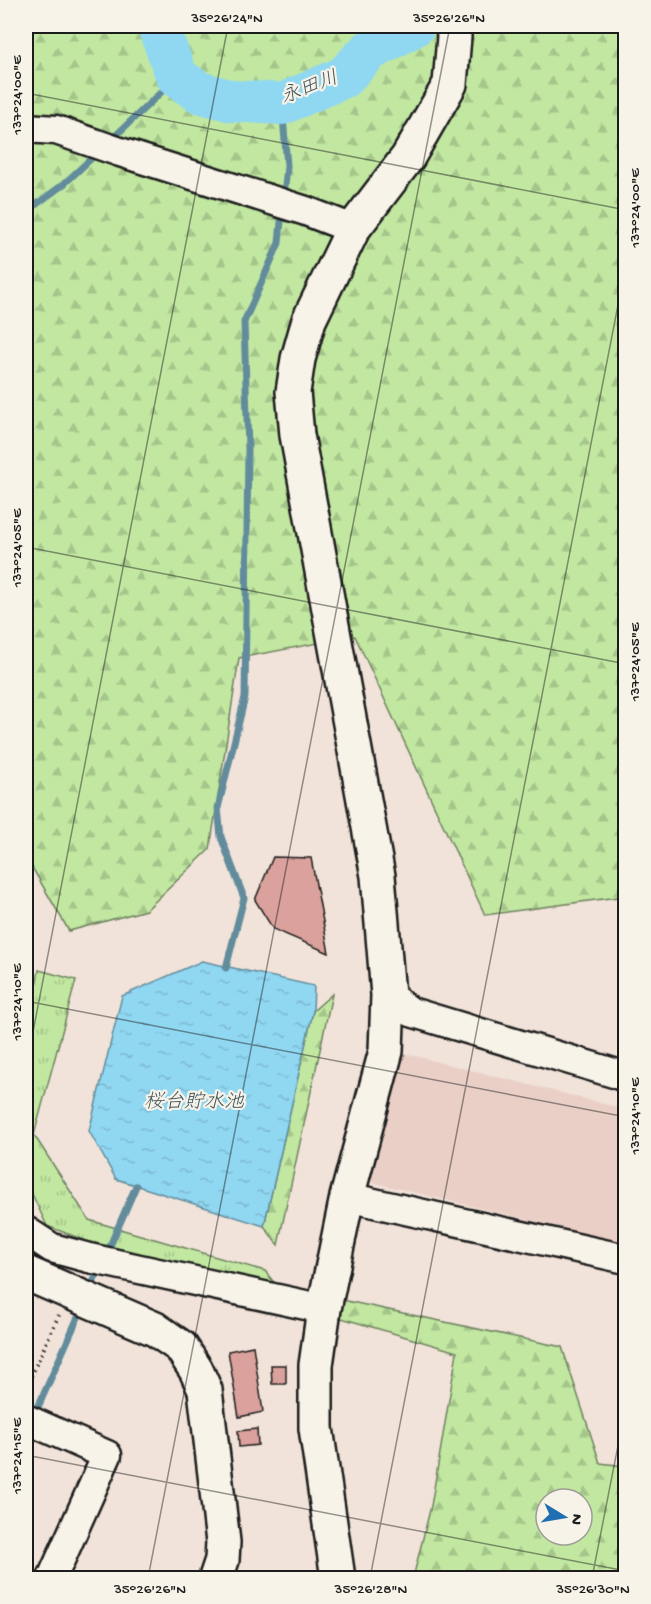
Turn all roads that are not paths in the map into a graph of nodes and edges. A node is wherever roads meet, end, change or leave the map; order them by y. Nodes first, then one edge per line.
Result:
1 (454, 31) edge
2 (26, 128) edge
3 (354, 230) junction
4 (388, 995) junction
5 (626, 1078) edge
6 (347, 1197) junction
7 (26, 1231) edge
8 (626, 1259) edge
9 (26, 1273) edge
10 (324, 1309) junction
11 (26, 1419) edge
12 (52, 1578) edge
13 (216, 1578) edge
14 (338, 1578) edge

1 - 3 street
2 - 3 street
3 - 4 street
4 - 5 street
4 - 6 street
6 - 8 street
6 - 10 street
7 - 10 street
9 - 13 street
10 - 14 street
11 - 12 street

